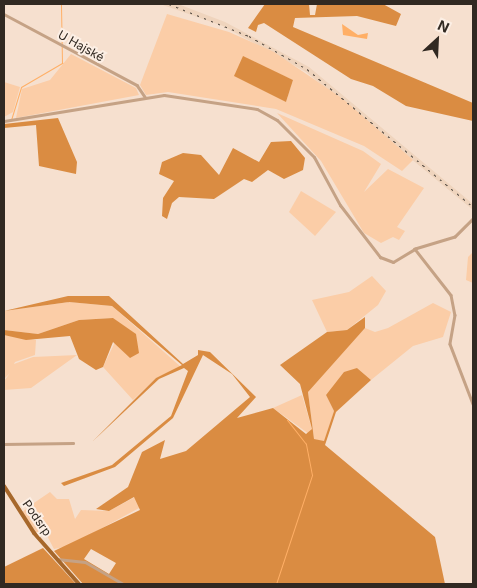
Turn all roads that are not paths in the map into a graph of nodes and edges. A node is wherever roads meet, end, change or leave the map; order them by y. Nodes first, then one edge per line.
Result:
1 (4, 14) edge
2 (145, 97) junction
3 (4, 120) edge
4 (473, 219) edge
5 (415, 249) junction
6 (473, 404) edge
7 (73, 443) dead end
8 (4, 444) edge
9 (4, 486) edge
10 (57, 559) junction
11 (79, 584) edge
12 (123, 584) edge

1 - 2 street, U Hajské
2 - 3 street
2 - 5 street
4 - 5 street
5 - 6 street
7 - 8 street
9 - 10 main road, Podsrp
10 - 11 main road, Podsrp
10 - 12 street

